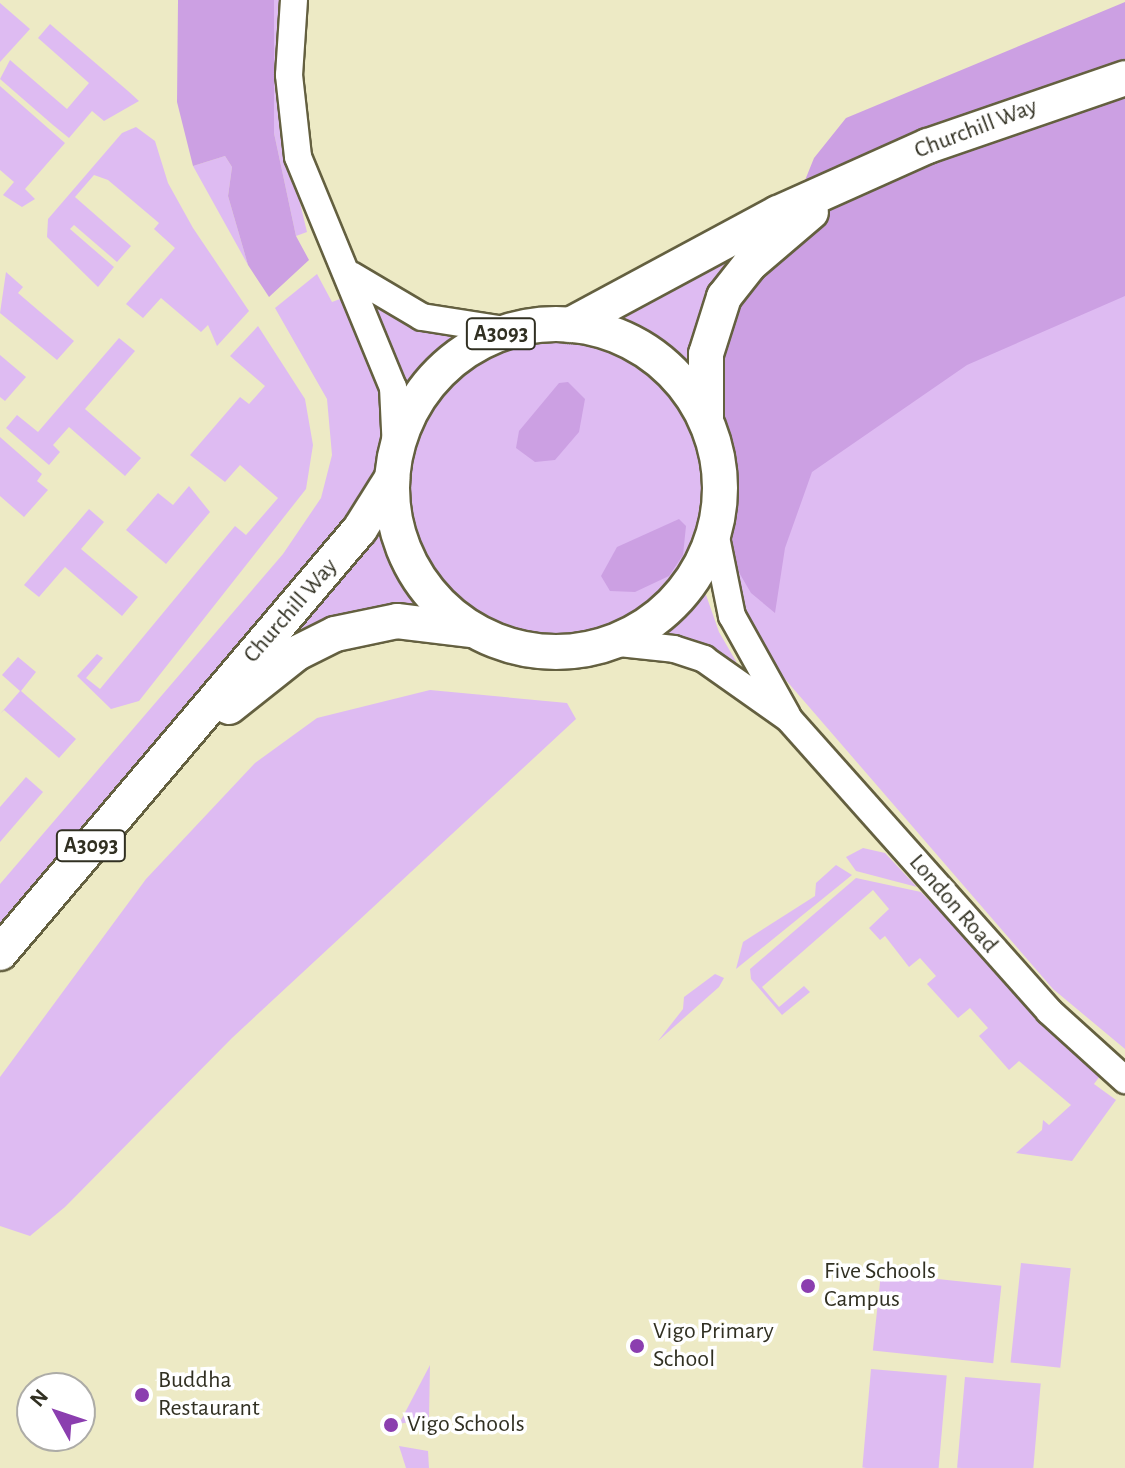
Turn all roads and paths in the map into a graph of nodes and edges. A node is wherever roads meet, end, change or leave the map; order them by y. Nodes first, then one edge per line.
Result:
1 (294, 0) edge
2 (1125, 78) edge
3 (832, 192) junction
4 (351, 275) junction
5 (570, 325) junction
6 (510, 331) junction
7 (706, 423) junction
8 (394, 464) junction
9 (714, 527) junction
10 (477, 632) junction
11 (610, 642) junction
12 (789, 719) junction
13 (184, 740) junction
14 (0, 953) edge
15 (1125, 1080) edge

1 - 4 street
2 - 3 main road, Churchill Way / A3093
3 - 5 main road, Churchill Way / A3093
3 - 7 main road, Churchill Way / A3093
4 - 6 street
4 - 8 street
5 - 6 main road, A3093
5 - 7 main road, A3093
6 - 8 main road, A3093
7 - 9 main road, A3093
8 - 10 main road, A3093
8 - 13 main road, Churchill Way / A3093
9 - 11 main road, A3093
9 - 12 street, London Road
10 - 11 main road, A3093
10 - 13 main road, Churchill Way / A3093
11 - 12 street, London Road
12 - 15 street, London Road
13 - 14 main road, Churchill Way / A3093

